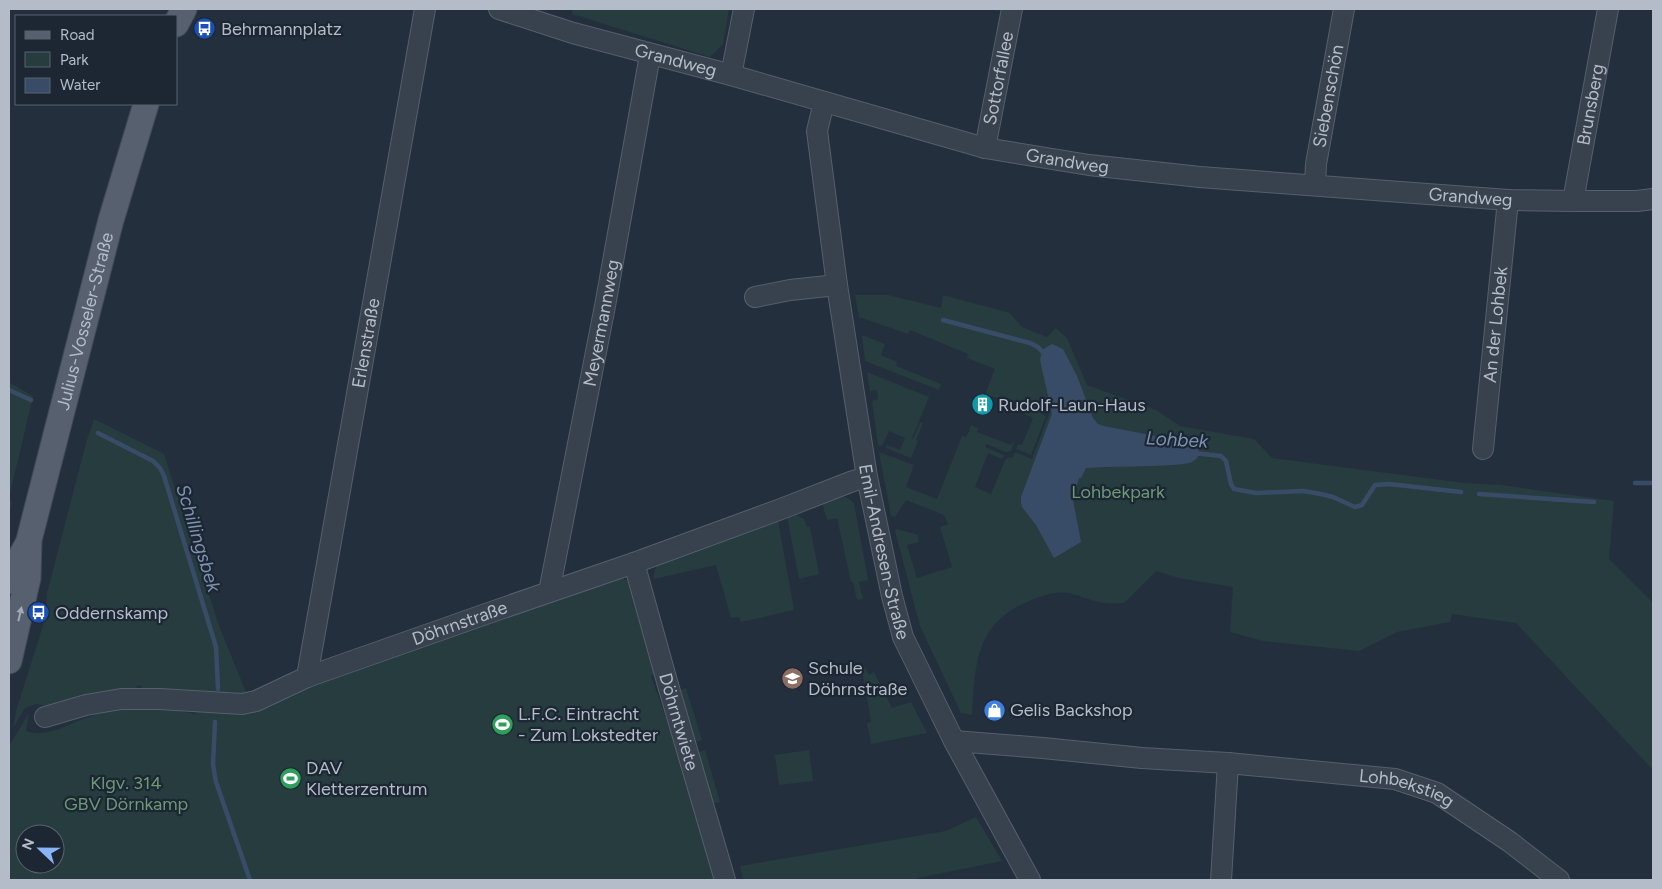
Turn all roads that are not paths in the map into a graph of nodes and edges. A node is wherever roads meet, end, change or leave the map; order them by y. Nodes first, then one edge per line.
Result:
1 (184, 9) edge
2 (425, 9) edge
3 (499, 9) edge
4 (744, 9) edge
5 (1012, 9) edge
6 (1344, 9) edge
7 (1608, 9) edge
8 (178, 20) edge
9 (650, 54) junction
10 (731, 75) junction
11 (824, 102) junction
12 (146, 105) edge
13 (985, 148) junction
14 (1315, 184) junction
15 (1653, 199) edge
16 (1508, 200) junction
17 (1573, 201) junction
18 (837, 285) junction
19 (755, 298) dead end
20 (1483, 449) dead end
21 (866, 477) junction
22 (29, 540) junction
23 (634, 563) junction
24 (9, 581) edge
25 (549, 592) junction
26 (9, 661) edge
27 (307, 677) junction
28 (45, 717) dead end
29 (954, 741) junction
30 (1228, 763) junction
31 (725, 880) edge
32 (1030, 880) edge
33 (1221, 880) edge
34 (1559, 880) edge

1 - 8 main road
2 - 27 street, Erlenstraße
3 - 9 street, Grandweg
4 - 10 street
5 - 13 street, Sottorfallee
6 - 14 street, Siebenschön
7 - 17 street, Brunsberg
9 - 10 street, Grandweg
9 - 25 street, Meyermannweg
10 - 11 street, Grandweg
11 - 13 street, Grandweg
11 - 18 street, Emil-Andresen-Straße
12 - 22 main road, Julius-Vosseler-Straße
13 - 14 street, Grandweg
14 - 16 street, Grandweg
15 - 17 street, Grandweg
16 - 17 street, Grandweg
16 - 20 street, An der Lohbek
18 - 19 street
18 - 21 street, Emil-Andresen-Straße
21 - 23 street, Döhrnstraße
21 - 29 street, Emil-Andresen-Straße
22 - 24 main road, Julius-Vosseler-Straße
26 -> 22 main road, Julius-Vosseler-Straße
23 - 25 street, Döhrnstraße
23 - 31 street, Döhrntwiete
25 - 27 street, Döhrnstraße
27 - 28 street, Döhrnstraße
29 - 30 street, Lohbekstieg
29 - 32 street, Emil-Andresen-Straße
30 - 33 street
30 - 34 street, Lohbekstieg

